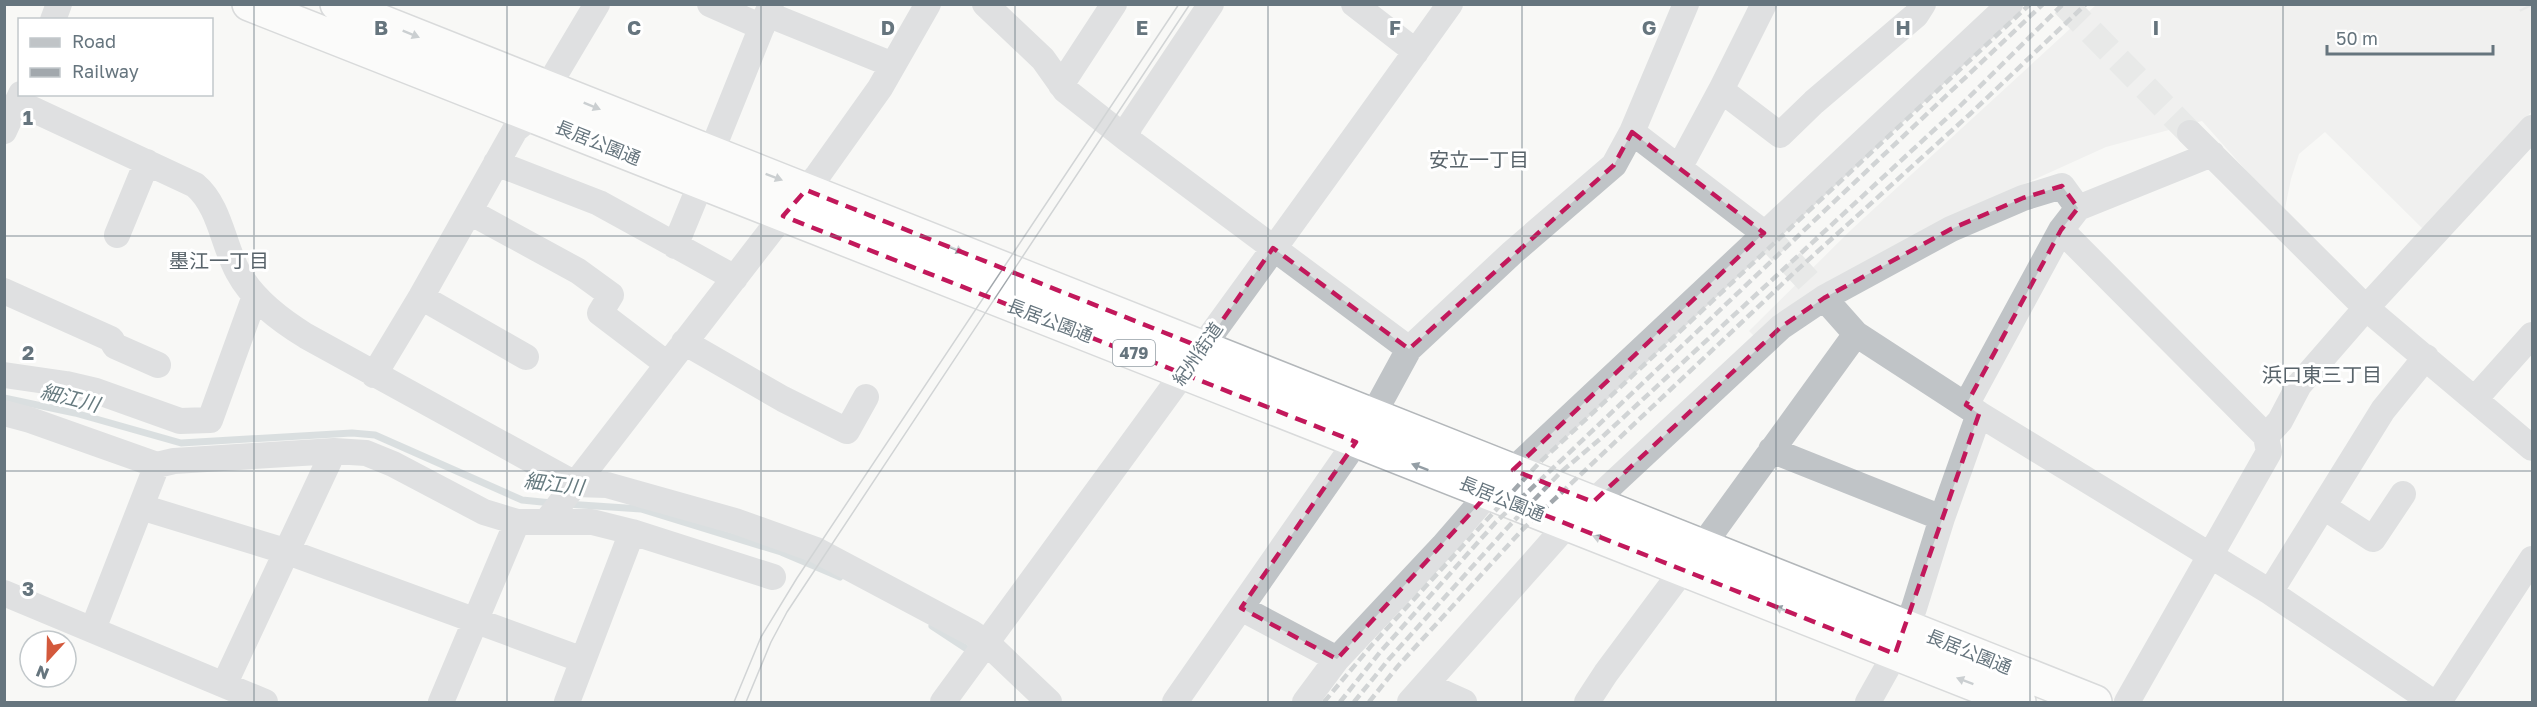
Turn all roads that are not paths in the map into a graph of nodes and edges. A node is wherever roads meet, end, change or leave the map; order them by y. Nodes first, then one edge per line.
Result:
1 (249, 4) edge
2 (337, 4) edge
3 (597, 4) edge
4 (710, 4) edge
5 (928, 4) edge
6 (986, 4) edge
7 (1114, 4) edge
8 (1211, 4) edge
9 (1354, 4) edge
10 (1450, 4) edge
11 (1686, 4) edge
12 (1764, 4) edge
13 (1923, 4) edge
14 (2010, 4) edge
15 (370, 11) edge
16 (767, 15) edge
17 (1416, 52) junction
18 (893, 65) junction
19 (1061, 85) junction
20 (547, 88) junction
21 (1720, 90) junction
22 (19, 98) edge
23 (532, 116) junction
24 (2532, 128) edge
25 (4, 131) edge
26 (1632, 132) junction
27 (2190, 133) tunnel mouth
28 (1127, 139) junction
29 (2212, 154) junction
30 (147, 162) junction
31 (496, 163) junction
32 (706, 168) junction
33 (1678, 168) junction
34 (806, 190) junction
35 (2078, 208) junction
36 (470, 212) junction
37 (783, 216) junction
38 (2061, 230) junction
39 (1764, 233) junction
40 (117, 235) dead end
41 (675, 246) junction
42 (1272, 248) junction
43 (735, 278) junction
44 (4, 291) edge
45 (255, 296) junction
46 (421, 297) junction
47 (1824, 298) junction
48 (2366, 308) junction
49 (1856, 334) junction
50 (2532, 335) edge
51 (684, 342) junction
52 (1409, 349) junction
53 (526, 357) dead end
54 (2426, 357) junction
55 (1194, 360) junction
56 (667, 364) junction
57 (158, 365) dead end
58 (4, 375) edge
59 (374, 375) junction
60 (866, 397) dead end
61 (2475, 399) junction
62 (1972, 410) junction
63 (4, 413) edge
64 (1373, 415) junction
65 (2266, 436) junction
66 (1356, 442) junction
67 (2532, 448) edge
68 (1771, 450) junction
69 (329, 461) dead end
70 (157, 465) junction
71 (1513, 470) junction
72 (575, 484) junction
73 (1489, 494) junction
74 (2403, 494) dead end
75 (1593, 502) junction
76 (141, 507) junction
77 (2324, 507) junction
78 (1942, 518) junction
79 (517, 522) junction
80 (546, 522) junction
81 (1567, 525) junction
82 (632, 532) junction
83 (1703, 545) junction
84 (288, 552) junction
85 (2211, 555) junction
86 (2532, 559) edge
87 (1683, 571) junction
88 (773, 577) dead end
89 (4, 592) edge
90 (2270, 592) junction
91 (1241, 608) junction
92 (475, 622) junction
93 (93, 629) junction
94 (1901, 641) junction
95 (979, 654) junction
96 (1337, 659) junction
97 (583, 660) junction
98 (224, 685) junction
99 (1418, 694) edge
100 (2413, 697) edge
101 (265, 702) edge
102 (441, 702) edge
103 (567, 702) edge
104 (943, 702) edge
105 (1049, 702) edge
106 (1175, 702) edge
107 (1305, 702) edge
108 (1464, 702) edge
109 (1587, 702) edge
110 (1868, 702) edge
111 (2019, 702) edge
112 (2095, 702) edge
113 (2127, 702) edge

1 - 23 highway, 長居公園通 / 479
2 - 15 highway, 長居公園通 / 479
3 - 20 street
4 - 16 street
5 - 18 street
6 - 19 street
7 - 19 street
8 - 28 street
9 - 17 street
10 - 17 street, 紀州街道
11 - 26 street
12 - 21 street
13 - 21 street
14 - 39 street
15 -> 20 highway, 長居公園通 / 479
16 - 18 street
16 - 32 street
17 - 42 street, 紀州街道
18 - 34 street
19 - 28 street
20 -> 32 highway, 長居公園通 / 479
21 - 33 street
22 - 25 street
22 - 30 street
23 - 31 street
23 - 32 highway, 長居公園通 / 479
24 - 48 street
26 - 33 street
26 - 52 street
27 - 29 street
28 - 42 street
29 - 35 street
29 - 48 street
30 - 40 street
30 - 45 street
31 - 36 street
31 - 41 street
32 -> 34 highway, 長居公園通 / 479
32 - 37 highway, 長居公園通 / 479
32 - 41 street
33 - 39 street
34 - 37 street
34 -> 55 highway, 長居公園通 / 479
35 - 38 street
35 - 47 street
36 - 46 street
36 - 56 street
37 - 43 street
37 - 55 highway, 長居公園通 / 479
38 - 62 street
38 - 65 street
39 - 71 street
41 - 43 street
42 - 52 street
42 - 55 street, 紀州街道
43 - 51 street
44 - 57 street
45 - 58 street
45 - 59 street
46 - 53 street
46 - 59 street
47 - 49 street
47 - 75 street
48 - 54 street
48 - 65 street
49 - 62 street
49 - 68 street
50 - 61 street
51 - 56 street
51 - 60 street
52 - 64 street
54 - 61 street
54 - 77 street
55 - 64 highway, 長居公園通 / 479
55 - 66 highway, 長居公園通 / 479
55 - 95 street, 紀州街道
56 - 72 street
59 - 72 street
61 - 67 street
62 - 78 street
62 - 85 street
63 - 70 street
64 - 71 highway, 長居公園通 / 479
65 - 85 street
73 -> 66 highway, 長居公園通 / 479
66 - 91 street
68 - 78 street
68 - 83 street
69 - 84 street
70 - 76 street
70 - 79 street
71 - 75 highway, 長居公園通 / 479
72 - 80 street
72 - 95 street
73 - 81 highway, 長居公園通 / 479
73 - 96 street
74 - 77 street
75 - 83 highway, 長居公園通 / 479
76 - 84 street
76 - 93 street
77 - 90 street
78 - 94 street
79 - 80 street
79 - 92 street
80 - 82 street
87 -> 81 highway, 長居公園通 / 479
81 - 99 street
82 - 88 street
82 - 97 street
83 - 94 highway, 長居公園通 / 479
84 - 92 street
84 - 98 street
85 - 90 street
85 - 113 street
86 - 100 street
94 -> 87 highway, 長居公園通 / 479
87 - 109 street
89 - 93 street
90 - 100 street
91 - 96 street
91 - 106 street
92 - 97 street
92 - 102 street
93 - 98 street
94 - 110 street
111 -> 94 highway, 長居公園通 / 479
94 - 112 highway, 長居公園通 / 479
95 - 104 street, 紀州街道
95 - 105 street
96 - 107 street
97 - 103 street
98 - 101 street
99 - 108 street

